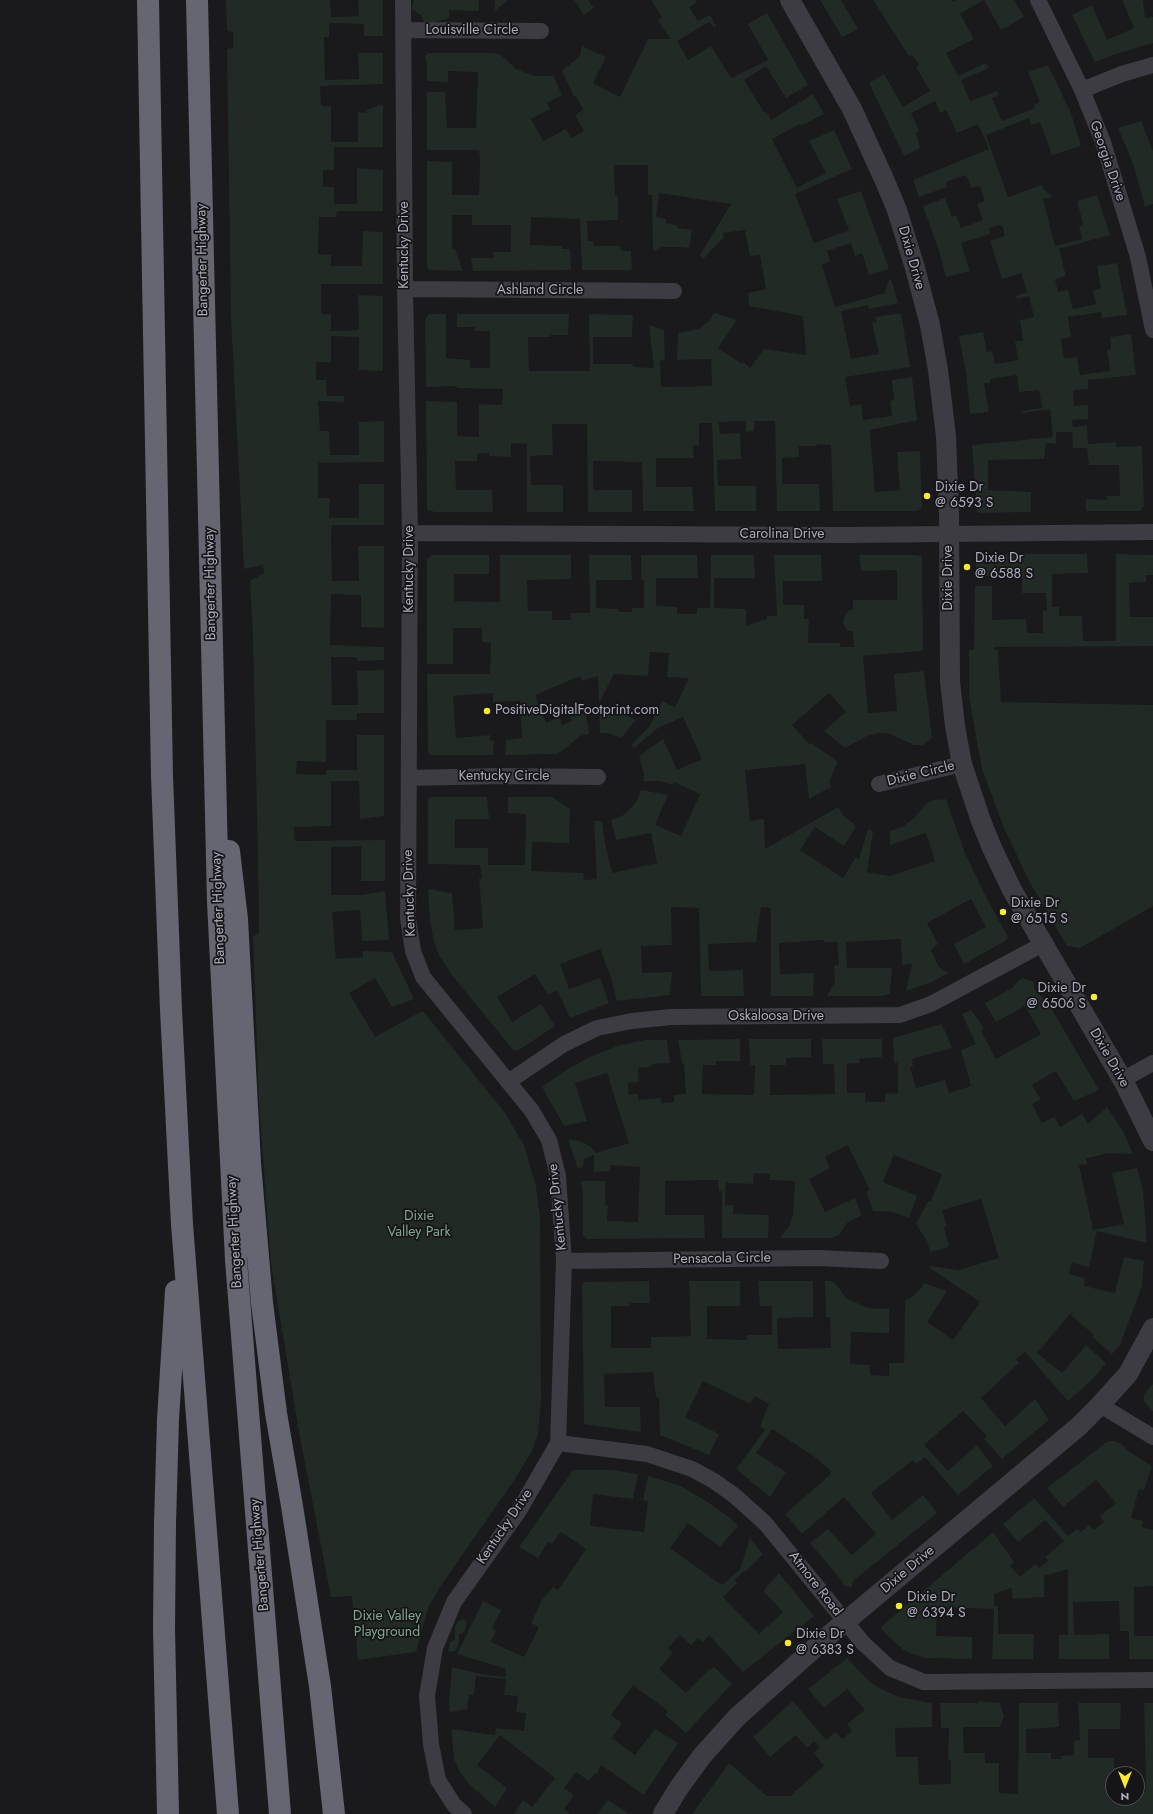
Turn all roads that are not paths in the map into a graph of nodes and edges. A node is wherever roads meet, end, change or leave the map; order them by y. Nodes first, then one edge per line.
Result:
1 (148, 0) edge
2 (198, 0) edge
3 (403, 0) edge
4 (790, 0) edge
5 (1038, 0) edge
6 (403, 30) junction
7 (541, 31) dead end
8 (1153, 65) edge
9 (1082, 90) junction
10 (405, 289) junction
11 (674, 291) dead end
12 (1152, 311) edge
13 (1153, 330) edge
14 (1153, 532) edge
15 (410, 533) junction
16 (949, 535) junction
17 (214, 729) junction
18 (962, 764) junction
19 (598, 777) dead end
20 (409, 778) junction
21 (879, 784) dead end
22 (1043, 944) junction
23 (1153, 1063) edge
24 (1122, 1080) junction
25 (508, 1082) junction
26 (1153, 1141) edge
27 (182, 1224) junction
28 (564, 1261) junction
29 (881, 1261) dead end
30 (1153, 1328) edge
31 (1100, 1405) junction
32 (1153, 1437) edge
33 (558, 1443) junction
34 (846, 1623) junction
35 (1153, 1680) edge
36 (168, 1814) edge
37 (228, 1814) edge
38 (280, 1814) edge
39 (334, 1814) edge
40 (464, 1814) edge
41 (663, 1814) edge

1 - 27 highway
2 - 17 highway, Bangerter Highway
3 - 6 street, Kentucky Drive
4 - 16 street, Dixie Drive
5 - 9 street, Georgia Drive
6 - 7 street, Louisville Circle
6 - 10 street, Kentucky Drive
8 - 9 street
9 - 12 street, Georgia Drive
10 - 11 street, Ashland Circle
10 - 15 street, Kentucky Drive
12 - 13 street, Georgia Drive
14 - 16 street, Carolina Drive
15 - 16 street, Carolina Drive
15 - 20 street, Kentucky Drive
16 - 18 street, Dixie Drive
17 - 38 highway, Bangerter Highway
17 - 39 highway
18 - 21 street, Dixie Circle
18 - 22 street, Dixie Drive
19 - 20 street, Kentucky Circle
20 - 25 street, Kentucky Drive
22 - 24 street, Dixie Drive
22 - 25 street, Oskaloosa Drive
23 - 24 street
24 - 26 street, Dixie Drive
25 - 28 street, Kentucky Drive
27 - 36 highway
27 - 37 highway
28 - 29 street, Pensacola Circle
28 - 33 street, Kentucky Drive
30 - 31 street, Dixie Drive
31 - 32 street
31 - 34 street, Dixie Drive
33 - 34 street, Atmore Road
33 - 40 street, Kentucky Drive
34 - 35 street, Atmore Road
34 - 41 street, Dixie Drive

